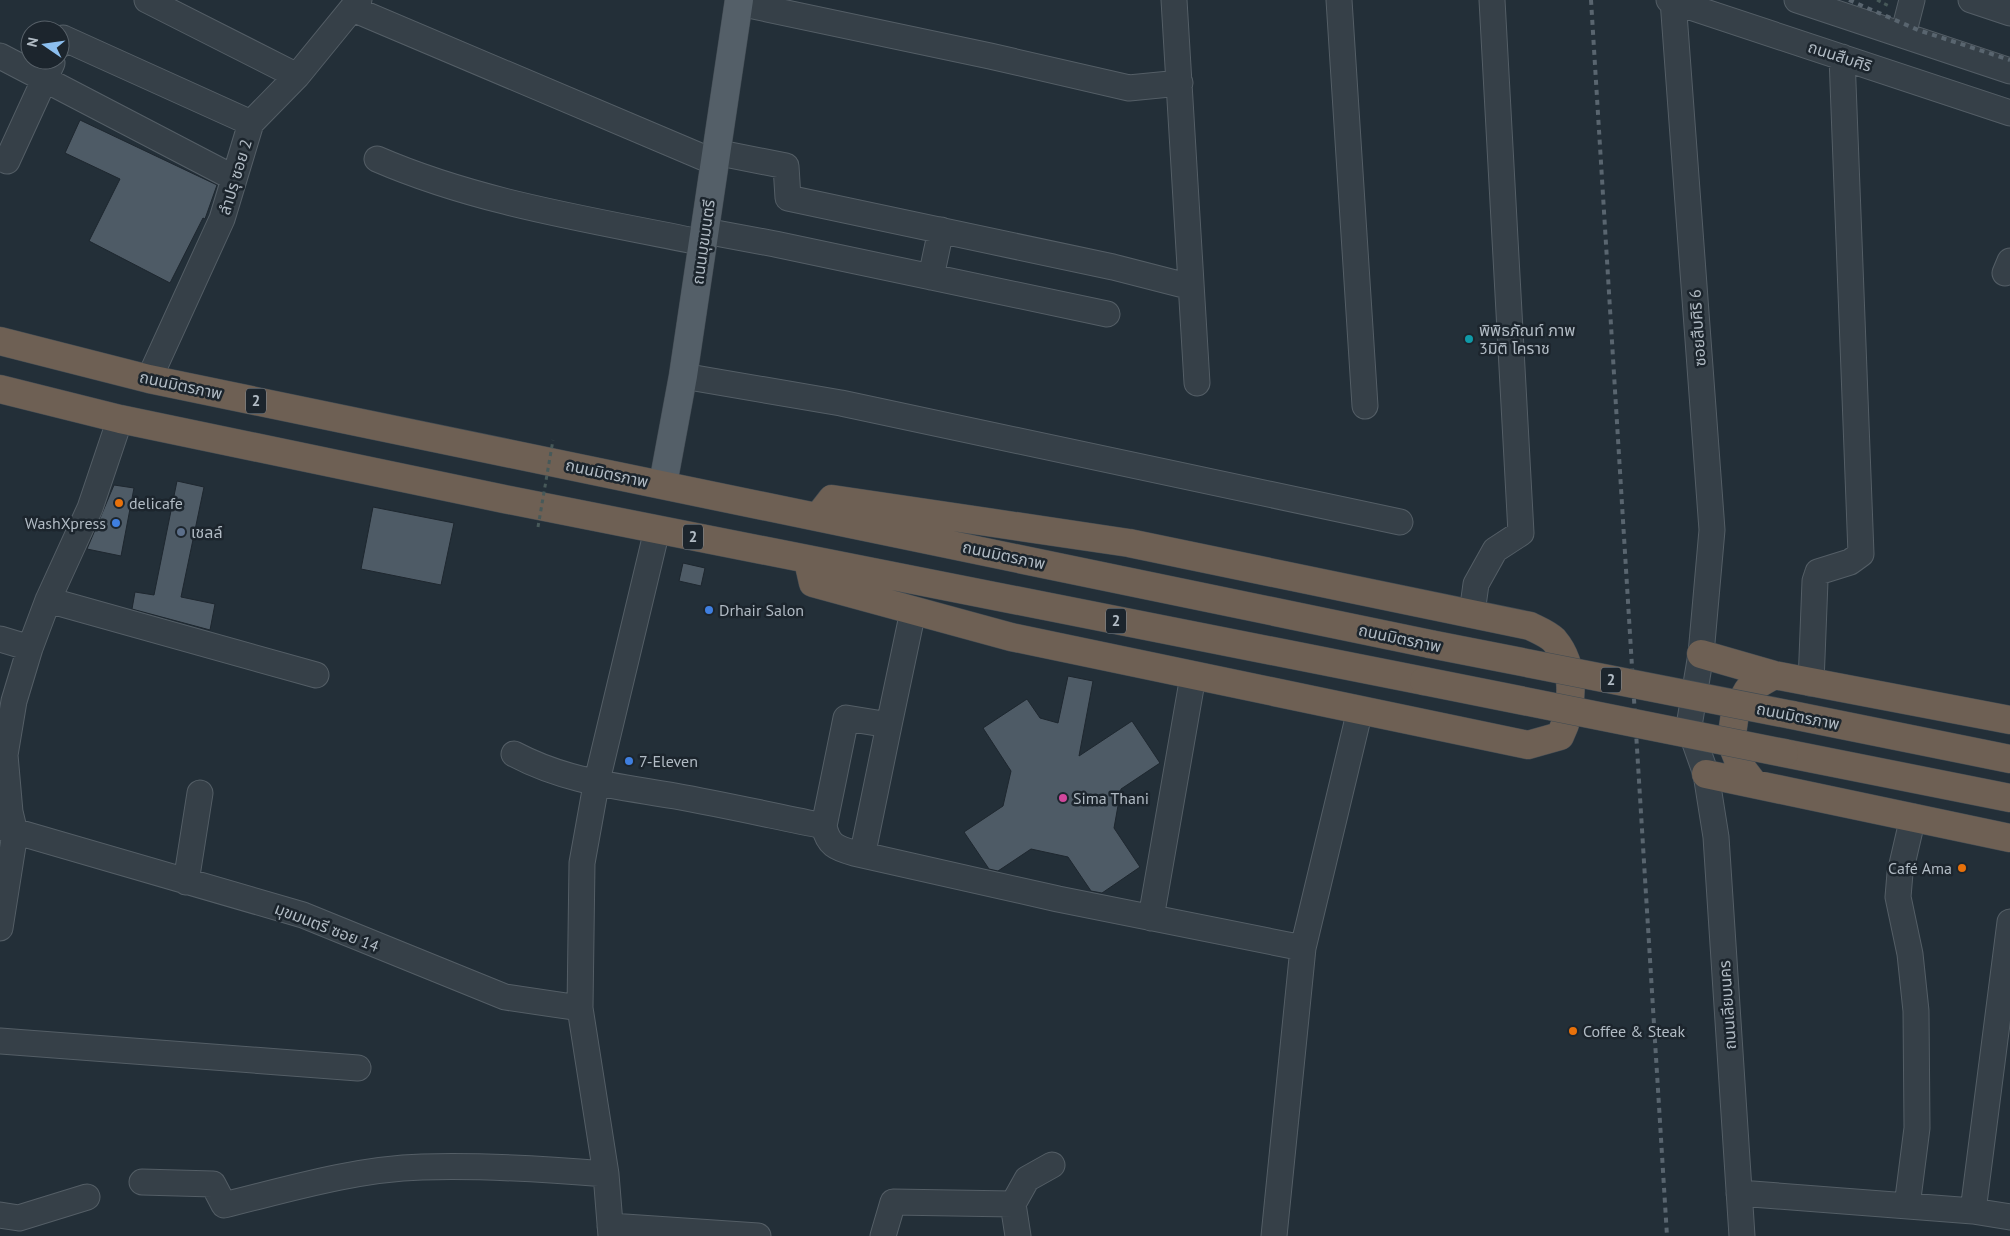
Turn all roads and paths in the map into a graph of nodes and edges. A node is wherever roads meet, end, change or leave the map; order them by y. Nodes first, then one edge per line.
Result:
1 (147, 0) edge
2 (1174, 0) edge
3 (1340, 0) edge
4 (1492, 0) edge
5 (1672, 0) edge
6 (1797, 0) edge
7 (1912, 0) edge
8 (1971, 0) edge
9 (739, 2) edge
10 (356, 5) edge
11 (2010, 13) edge
12 (1904, 35) junction
13 (70, 41) edge
14 (0, 56) edge
15 (1842, 57) junction
16 (20, 61) edge
17 (49, 70) edge
18 (51, 70) edge
19 (2010, 71) edge
20 (297, 76) junction
21 (1180, 83) junction
22 (2010, 113) edge
23 (251, 123) junction
24 (715, 157) junction
25 (377, 159) dead end
26 (6, 161) dead end
27 (234, 178) junction
28 (941, 230) junction
29 (705, 237) junction
30 (2010, 261) edge
31 (2010, 272) edge
32 (931, 277) junction
33 (1191, 287) junction
34 (1107, 314) dead end
35 (0, 341) edge
36 (683, 376) junction
37 (149, 379) junction
38 (1197, 383) dead end
39 (0, 389) edge
40 (1365, 406) dead end
41 (120, 419) junction
42 (553, 440) dead end
43 (663, 484) junction
44 (818, 516) junction
45 (1400, 522) dead end
46 (538, 527) dead end
47 (657, 530) junction
48 (808, 561) junction
49 (48, 600) junction
50 (914, 611) junction
51 (1472, 613) junction
52 (0, 639) edge
53 (30, 648) junction
54 (1701, 654) junction
55 (316, 675) dead end
56 (1774, 675) junction
57 (1193, 676) junction
58 (1811, 683) junction
59 (1360, 710) junction
60 (2010, 720) edge
61 (889, 726) junction
62 (514, 754) dead end
63 (2010, 759) edge
64 (1706, 774) junction
65 (596, 784) junction
66 (1754, 784) junction
67 (200, 793) dead end
68 (2010, 798) edge
69 (1913, 817) junction
70 (824, 826) junction
71 (7, 830) edge
72 (2010, 838) edge
73 (854, 854) junction
74 (186, 882) junction
75 (1151, 918) junction
76 (2010, 922) edge
77 (0, 928) edge
78 (1303, 948) junction
79 (580, 1008) junction
80 (0, 1041) edge
81 (358, 1068) dead end
82 (1052, 1165) dead end
83 (606, 1174) junction
84 (142, 1182) dead end
85 (1739, 1193) junction
86 (87, 1197) dead end
87 (1013, 1204) junction
88 (1907, 1206) junction
89 (1973, 1211) junction
90 (0, 1214) edge
91 (2010, 1217) edge
92 (610, 1231) edge
93 (758, 1236) edge
94 (883, 1236) edge
95 (1018, 1236) edge
96 (1274, 1236) edge
97 (1742, 1236) edge

1 - 20 street
2 - 21 street
3 - 40 street
4 - 51 street
5 - 15 street, ถนนสืบศิริ
5 - 54 street, ซอยสืบศิริ 6
6 - 12 street
7 - 12 street
8 - 11 street
9 - 21 street
9 - 24 main road, ถนนมุขมนตรี
10 - 20 street, ลำปรุ ซอย 2
10 - 24 street
12 - 19 street
13 - 23 street
14 - 16 street
15 - 22 street, ถนนสืบศิริ
15 - 58 street
17 - 26 street
18 - 27 street
20 - 23 street, ลำปรุ ซอย 2
21 - 33 street
23 - 27 street, ลำปรุ ซอย 2
24 - 28 street
24 - 29 main road, ถนนมุขมนตรี
25 - 29 street
27 - 37 street, ลำปรุ ซอย 2
28 - 32 street
28 - 33 street
29 - 32 street
29 - 36 main road, ถนนมุขมนตรี
30 - 31 street
32 - 34 street
33 - 38 street
35 - 37 highway, ถนนมิตรภาพ / 2
36 - 43 main road, ถนนมุขมนตรี
36 - 45 street
37 - 43 highway, ถนนมิตรภาพ / 2
39 - 41 highway, 2
41 - 47 highway, 2
41 - 49 street
42 - 46 path, bridge
43 - 44 highway, ถนนมิตรภาพ / 2
44 - 51 highway
44 - 63 highway, ถนนมิตรภาพ / 2, bridge
47 - 48 highway, 2
47 - 65 street
48 - 50 highway
48 - 68 highway, 2, bridge
49 - 53 street
49 - 55 street
50 - 57 highway
50 - 61 street
51 - 59 highway
52 - 53 street
53 - 71 street
54 - 56 highway
54 - 64 street, ซอยสืบศิริ 6
56 - 58 highway
56 - 66 highway
57 - 59 highway
57 - 75 street
58 - 60 highway
59 - 78 street
61 - 70 street
61 - 73 street
62 - 65 street
64 - 66 highway
64 - 85 street, ถนนเลียบนคร
65 - 70 street
65 - 79 street
66 - 69 highway
67 - 74 street
69 - 72 highway
69 - 88 street
70 - 73 street
71 - 74 street, มุขมนตรี ซอย 14
71 - 77 street
73 - 75 street
74 - 79 street, มุขมนตรี ซอย 14
75 - 78 street
76 - 89 street
78 - 96 street
79 - 83 street
80 - 81 street
82 - 87 street
83 - 84 street
83 - 92 street
85 - 88 street
85 - 97 street, ถนนเลียบนคร
86 - 90 street
87 - 94 street
87 - 95 street
88 - 89 street
89 - 91 street
92 - 93 street

